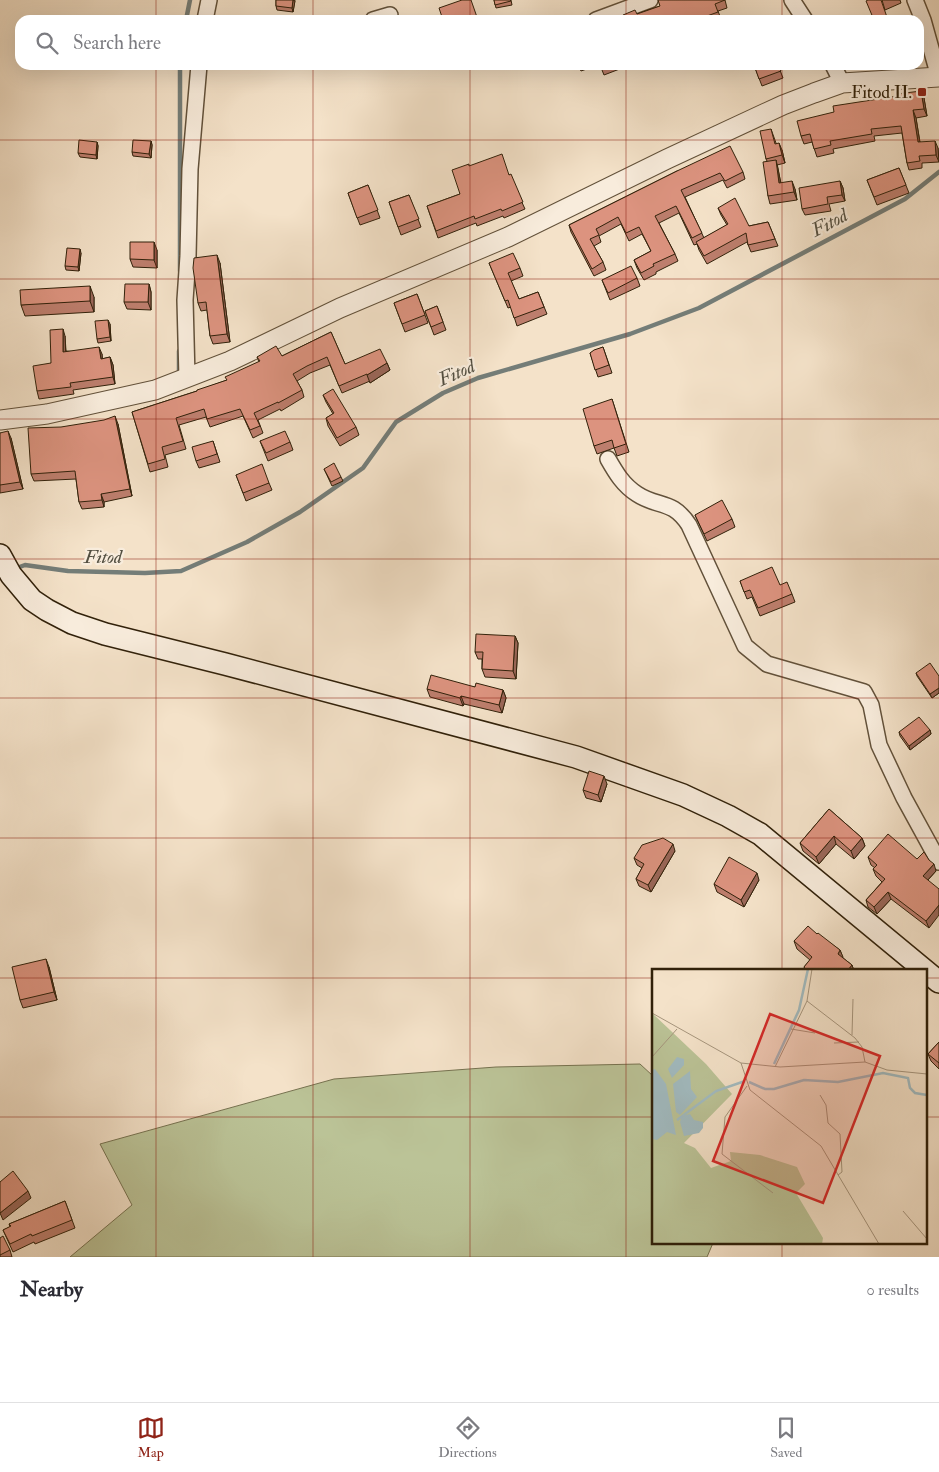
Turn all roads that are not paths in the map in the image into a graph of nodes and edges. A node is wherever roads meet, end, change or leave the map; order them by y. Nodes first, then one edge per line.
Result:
1 (209, 0) edge
2 (650, 0) edge
3 (792, 0) edge
4 (916, 0) edge
5 (207, 15) edge
6 (610, 15) edge
7 (802, 15) edge
8 (921, 15) edge
9 (924, 24) edge
10 (199, 70) edge
11 (836, 70) edge
12 (939, 77) edge
13 (842, 83) junction
14 (187, 378) junction
15 (0, 420) edge
16 (608, 459) dead end
17 (6, 565) edge
18 (939, 862) edge
19 (923, 969) edge
20 (926, 971) edge
21 (939, 982) edge

1 - 5 street
2 - 6 street
3 - 7 street
4 - 8 street
9 - 12 street
10 - 14 street
11 - 13 street
12 - 13 street
13 - 14 street
14 - 15 street
16 - 18 street
17 - 19 main road
20 - 21 main road

